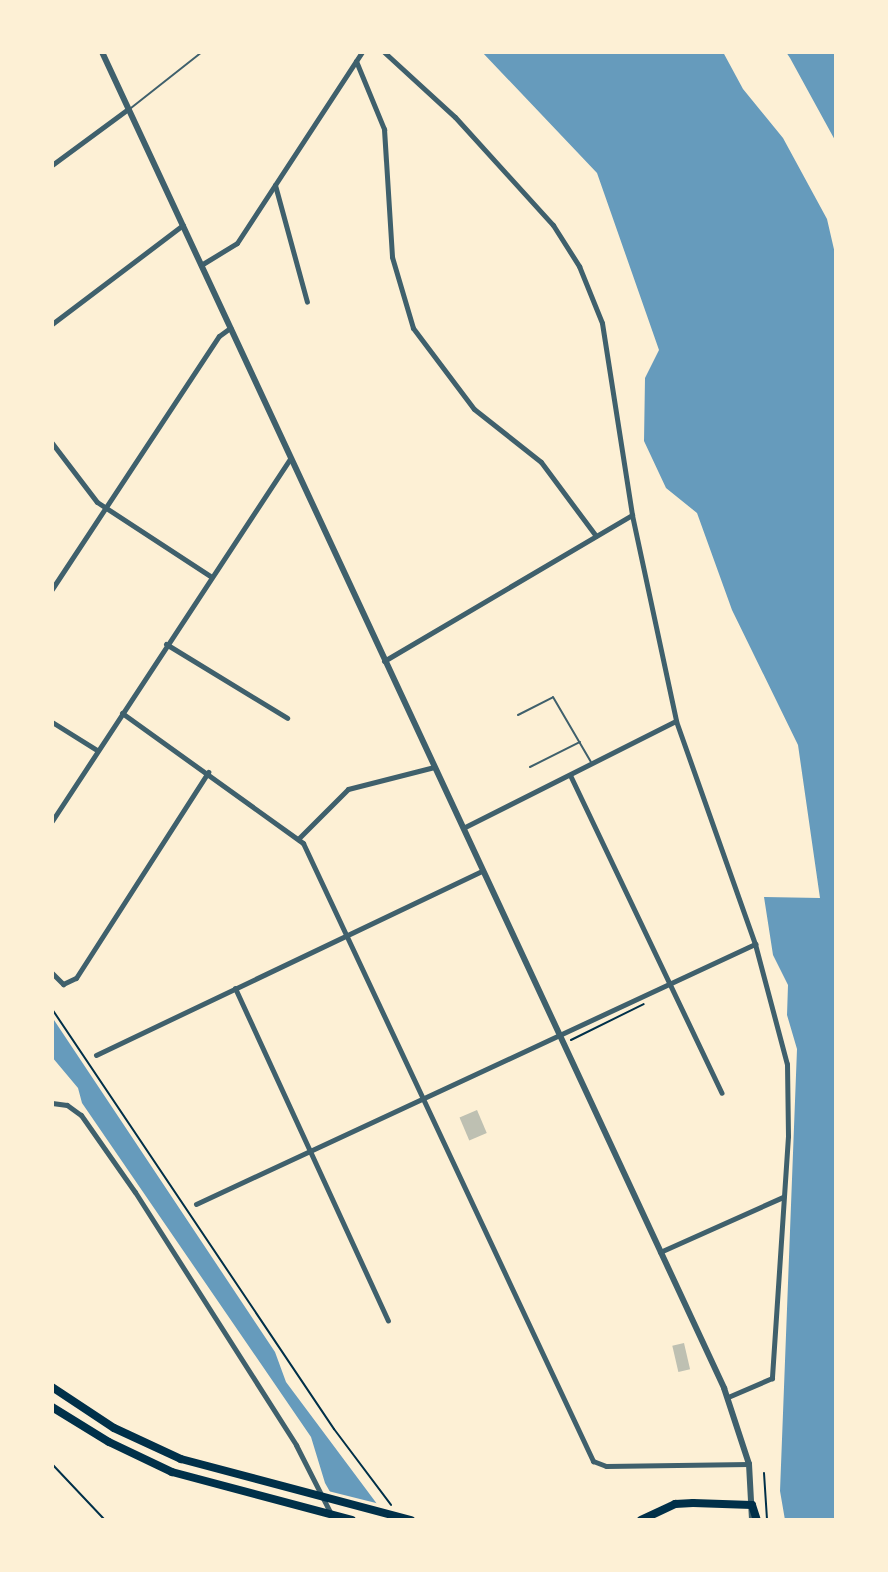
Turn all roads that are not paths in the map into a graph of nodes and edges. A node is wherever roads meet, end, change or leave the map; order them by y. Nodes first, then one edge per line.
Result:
1 (102, 52) edge
2 (202, 52) edge
3 (362, 52) edge
4 (384, 52) edge
5 (356, 61) junction
6 (128, 109) junction
7 (52, 165) edge
8 (275, 185) junction
9 (183, 225) junction
10 (201, 265) junction
11 (307, 302) dead end
12 (52, 324) edge
13 (230, 328) junction
14 (52, 443) edge
15 (290, 458) junction
16 (105, 509) junction
17 (632, 515) junction
18 (596, 536) junction
19 (210, 576) junction
20 (52, 589) edge
21 (166, 644) junction
22 (384, 661) junction
23 (122, 713) junction
24 (518, 715) dead end
25 (287, 718) dead end
26 (676, 721) junction
27 (52, 722) edge
28 (581, 742) junction
29 (97, 750) junction
30 (592, 764) junction
31 (434, 767) junction
32 (530, 767) dead end
33 (208, 772) junction
34 (570, 775) junction
35 (52, 821) edge
36 (463, 828) junction
37 (299, 838) junction
38 (482, 871) junction
39 (347, 935) junction
40 (755, 944) junction
41 (52, 973) edge
42 (669, 984) junction
43 (235, 988) junction
44 (559, 1036) junction
45 (96, 1055) dead end
46 (722, 1093) dead end
47 (423, 1100) junction
48 (52, 1103) edge
49 (310, 1153) junction
50 (783, 1197) junction
51 (194, 1205) road end
52 (660, 1252) junction
53 (388, 1321) dead end
54 (52, 1387) edge
55 (728, 1397) junction
56 (52, 1407) edge
57 (749, 1464) junction
58 (752, 1505) junction
59 (334, 1520) edge
60 (352, 1520) edge
61 (411, 1520) edge
62 (641, 1520) edge
63 (754, 1520) edge

1 - 6 street
2 - 6 lane
3 - 5 street
4 - 17 street
5 - 8 street
5 - 18 street
6 - 7 street
6 - 9 street
8 - 10 street
8 - 11 street
9 - 10 street
9 - 12 street
10 - 13 street
13 - 15 street
13 - 16 street
14 - 16 street
15 - 19 street
15 - 22 street
16 - 19 street
16 - 20 street
17 - 18 street
17 - 26 street
18 - 22 street
19 - 21 street
21 - 23 street
21 - 25 street
22 - 31 street
23 - 29 street
23 - 33 street
24 - 28 lane
26 - 30 street
26 - 40 street
27 - 29 street
28 - 30 lane
28 - 32 lane
29 - 35 street
30 - 34 street
31 - 36 street
31 - 37 street
33 - 37 street
33 - 41 street
34 - 36 street
34 - 42 street
36 - 38 street
37 - 39 street
38 - 39 street
38 - 44 street
39 - 43 street
39 - 47 street
40 - 42 street
40 - 50 street
42 - 44 street
42 - 46 street
43 - 45 street
43 - 49 street
44 - 47 street
44 - 52 street
47 - 49 street
47 - 57 street
48 - 59 street
49 - 51 street
49 - 53 street
50 - 52 street
50 - 55 street
52 - 55 street
54 - 61 main road
55 - 57 street
56 - 60 main road
57 - 58 street
58 - 62 main road
58 - 63 main road

